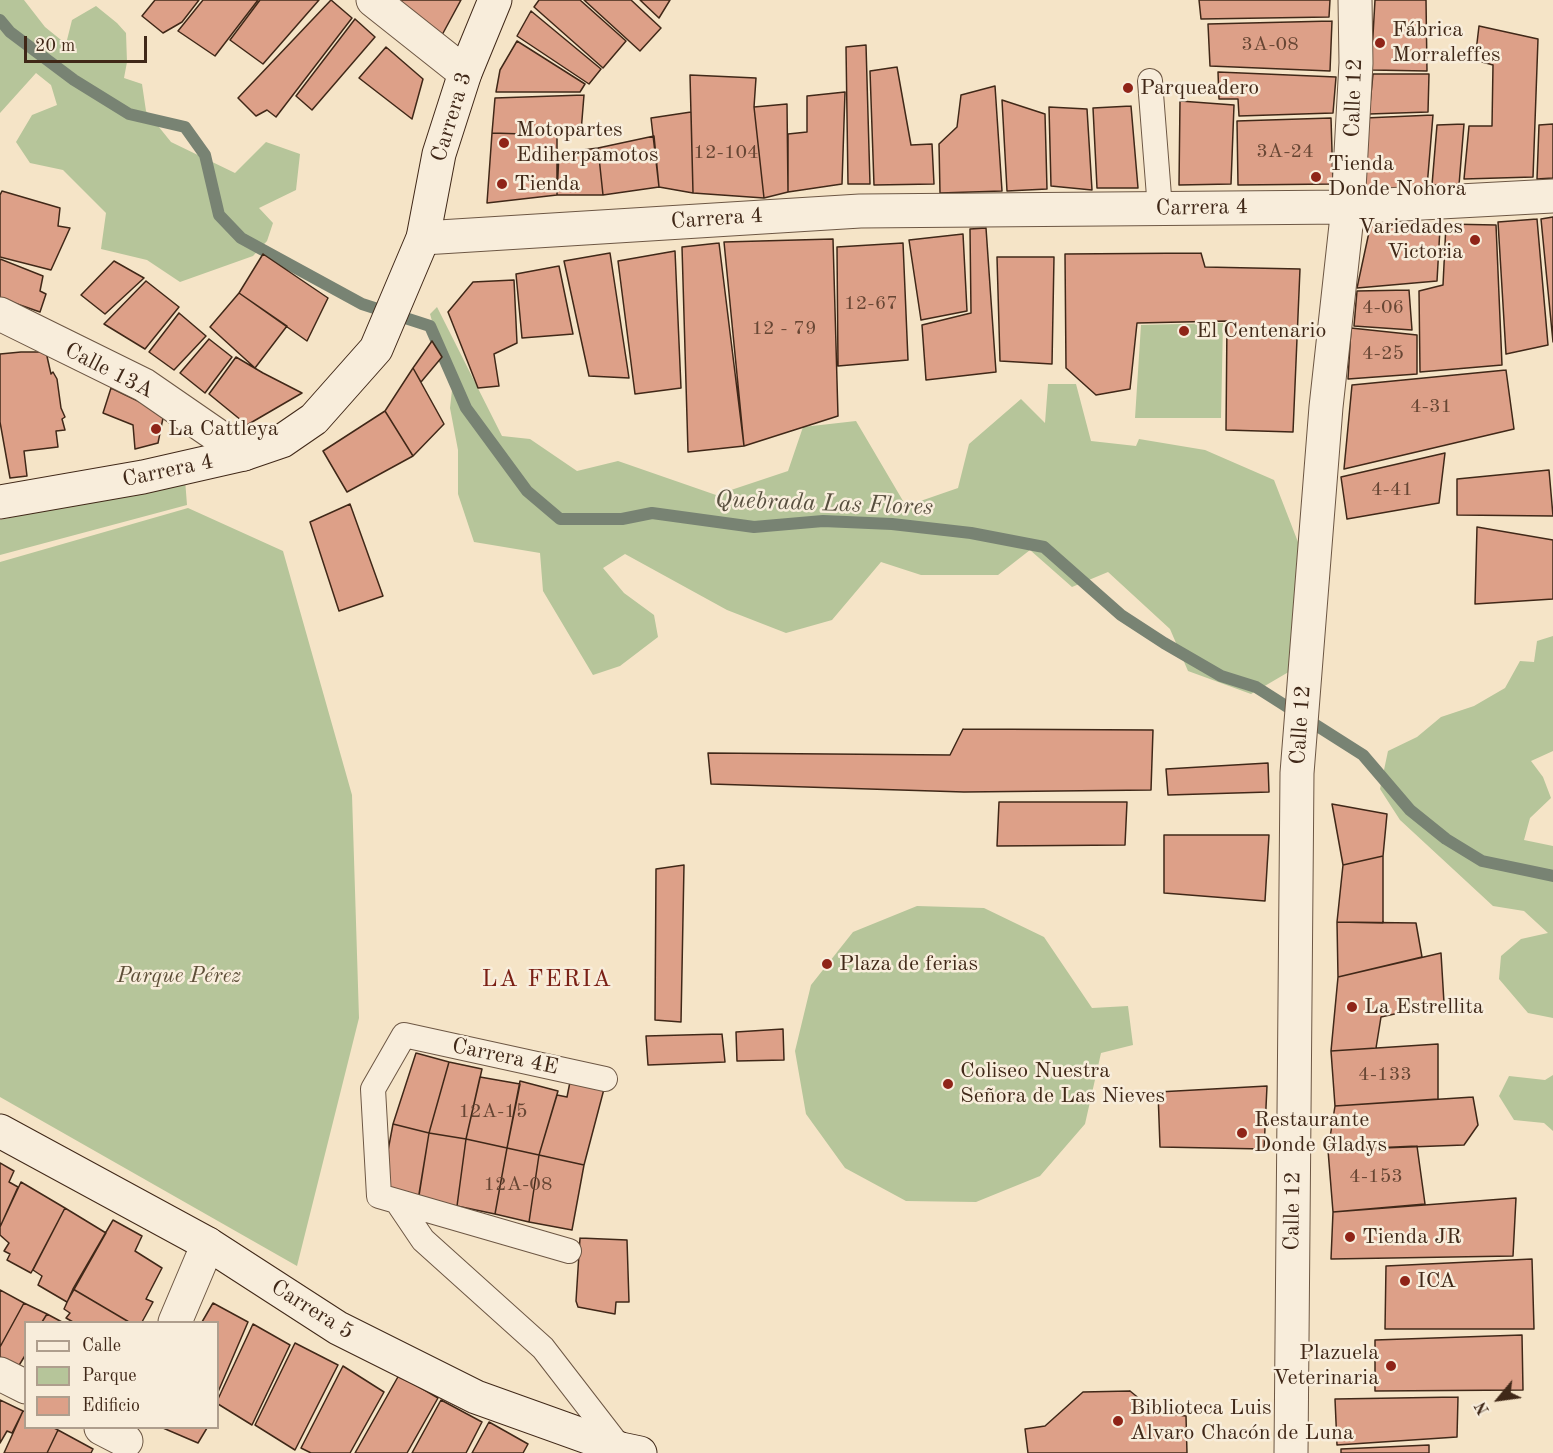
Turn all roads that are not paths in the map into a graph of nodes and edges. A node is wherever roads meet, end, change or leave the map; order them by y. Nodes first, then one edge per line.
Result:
1 (373, 0) edge
2 (495, 0) edge
3 (1355, 0) edge
4 (465, 73) junction
5 (1150, 81) dead end
6 (1553, 196) edge
7 (1348, 207) junction
8 (1160, 208) junction
9 (423, 238) junction
10 (0, 314) edge
11 (244, 454) junction
12 (0, 502) edge
13 (605, 1080) dead end
14 (0, 1131) edge
15 (388, 1200) junction
16 (208, 1244) junction
17 (569, 1251) dead end
18 (177, 1321) edge
19 (0, 1374) edge
20 (24, 1386) edge
21 (631, 1451) edge
22 (1291, 1453) edge

1 - 4 street
2 - 4 street, Carrera 3
3 - 7 street, Calle 12
4 - 9 street, Carrera 3
5 - 8 lane
6 - 7 street, Carrera 4
7 - 8 street, Carrera 4
7 - 22 street, Calle 12
8 - 9 street, Carrera 4
9 - 11 street, Carrera 4
10 - 11 street, Calle 13A
11 - 12 street, Carrera 4
13 - 15 lane, Carrera 4E
14 - 16 street, Carrera 5
15 - 17 lane
15 - 21 lane
16 - 18 street
16 - 21 street, Carrera 5
19 - 20 street

